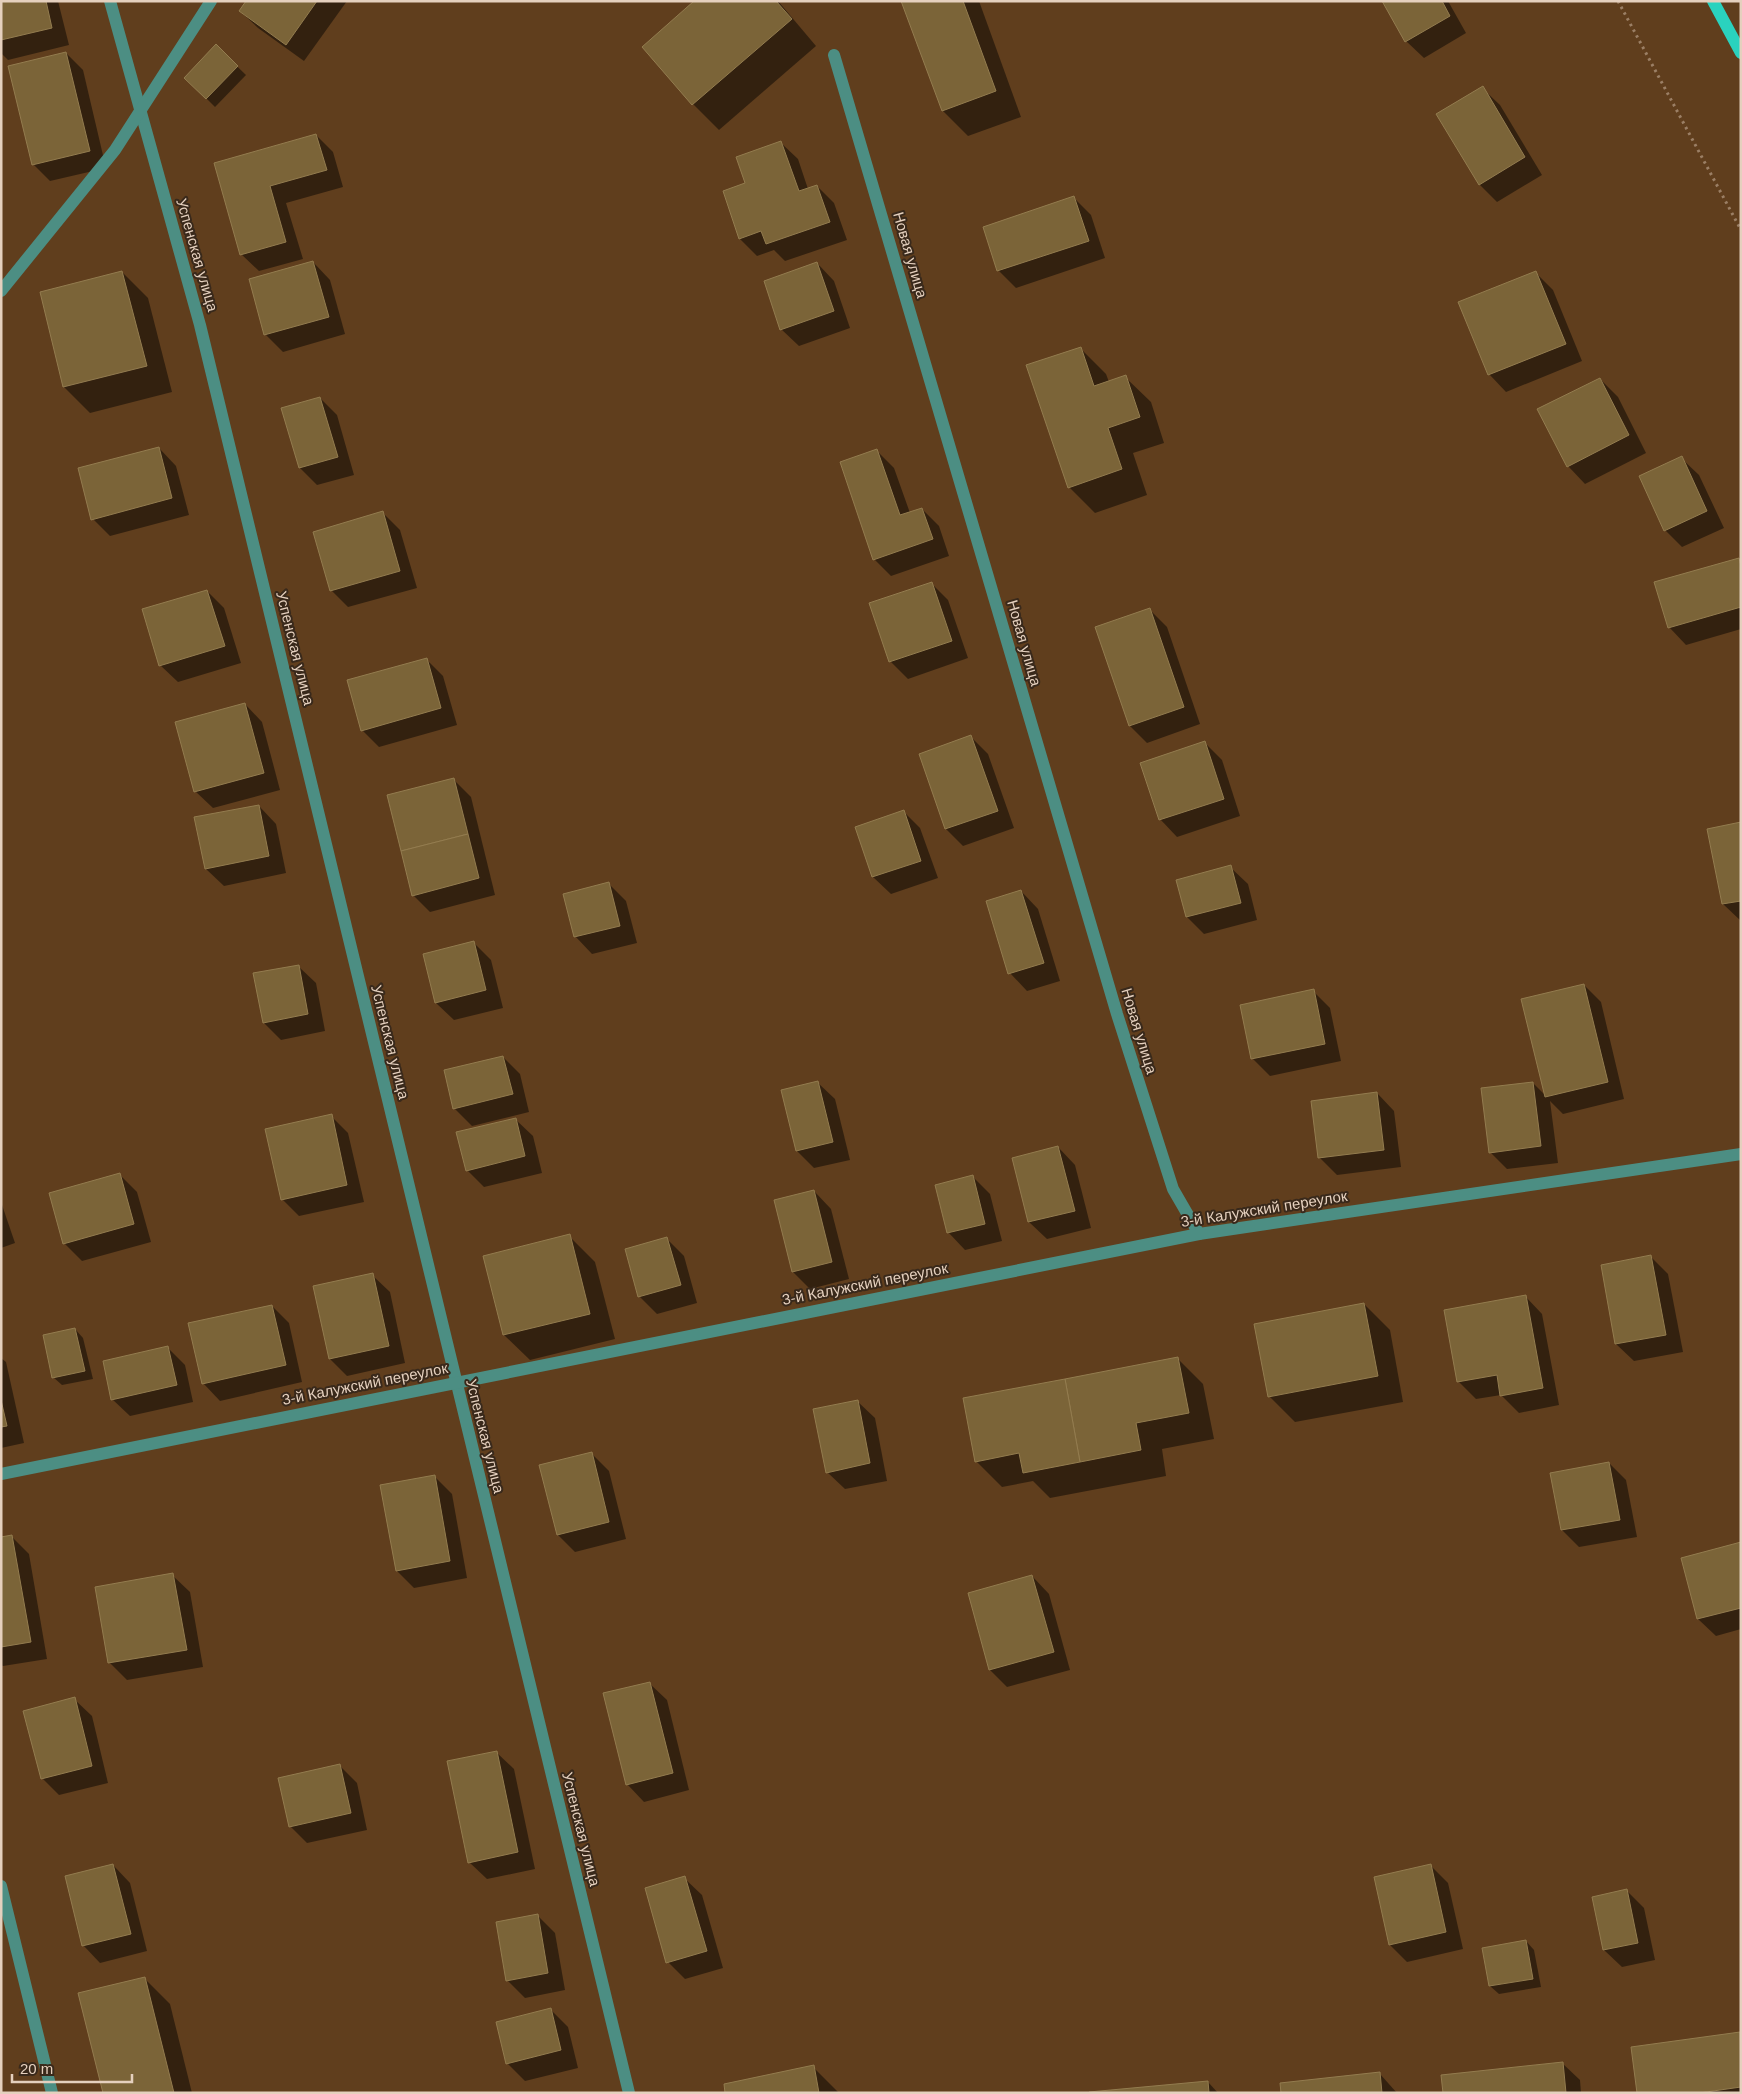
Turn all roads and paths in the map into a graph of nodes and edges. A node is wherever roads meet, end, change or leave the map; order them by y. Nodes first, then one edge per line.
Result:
1 (110, 1) edge
2 (211, 1) edge
3 (1618, 1) edge
4 (1712, 1) edge
5 (1741, 54) edge
6 (834, 55) dead end
7 (140, 112) junction
8 (1741, 230) edge
9 (1, 291) edge
10 (1741, 1154) edge
11 (1199, 1234) junction
12 (455, 1383) junction
13 (1, 1474) edge
14 (1, 1886) edge
15 (52, 2093) edge
16 (629, 2093) edge

1 - 7 street, Успенская улица
2 - 7 street
3 - 8 path
4 - 5 main road
6 - 11 street, Новая улица
7 - 9 street
7 - 12 street, Успенская улица
10 - 11 street, 3-й Калужский переулок
11 - 12 street, 3-й Калужский переулок
12 - 13 street, 3-й Калужский переулок
12 - 16 street, Успенская улица
14 - 15 street

